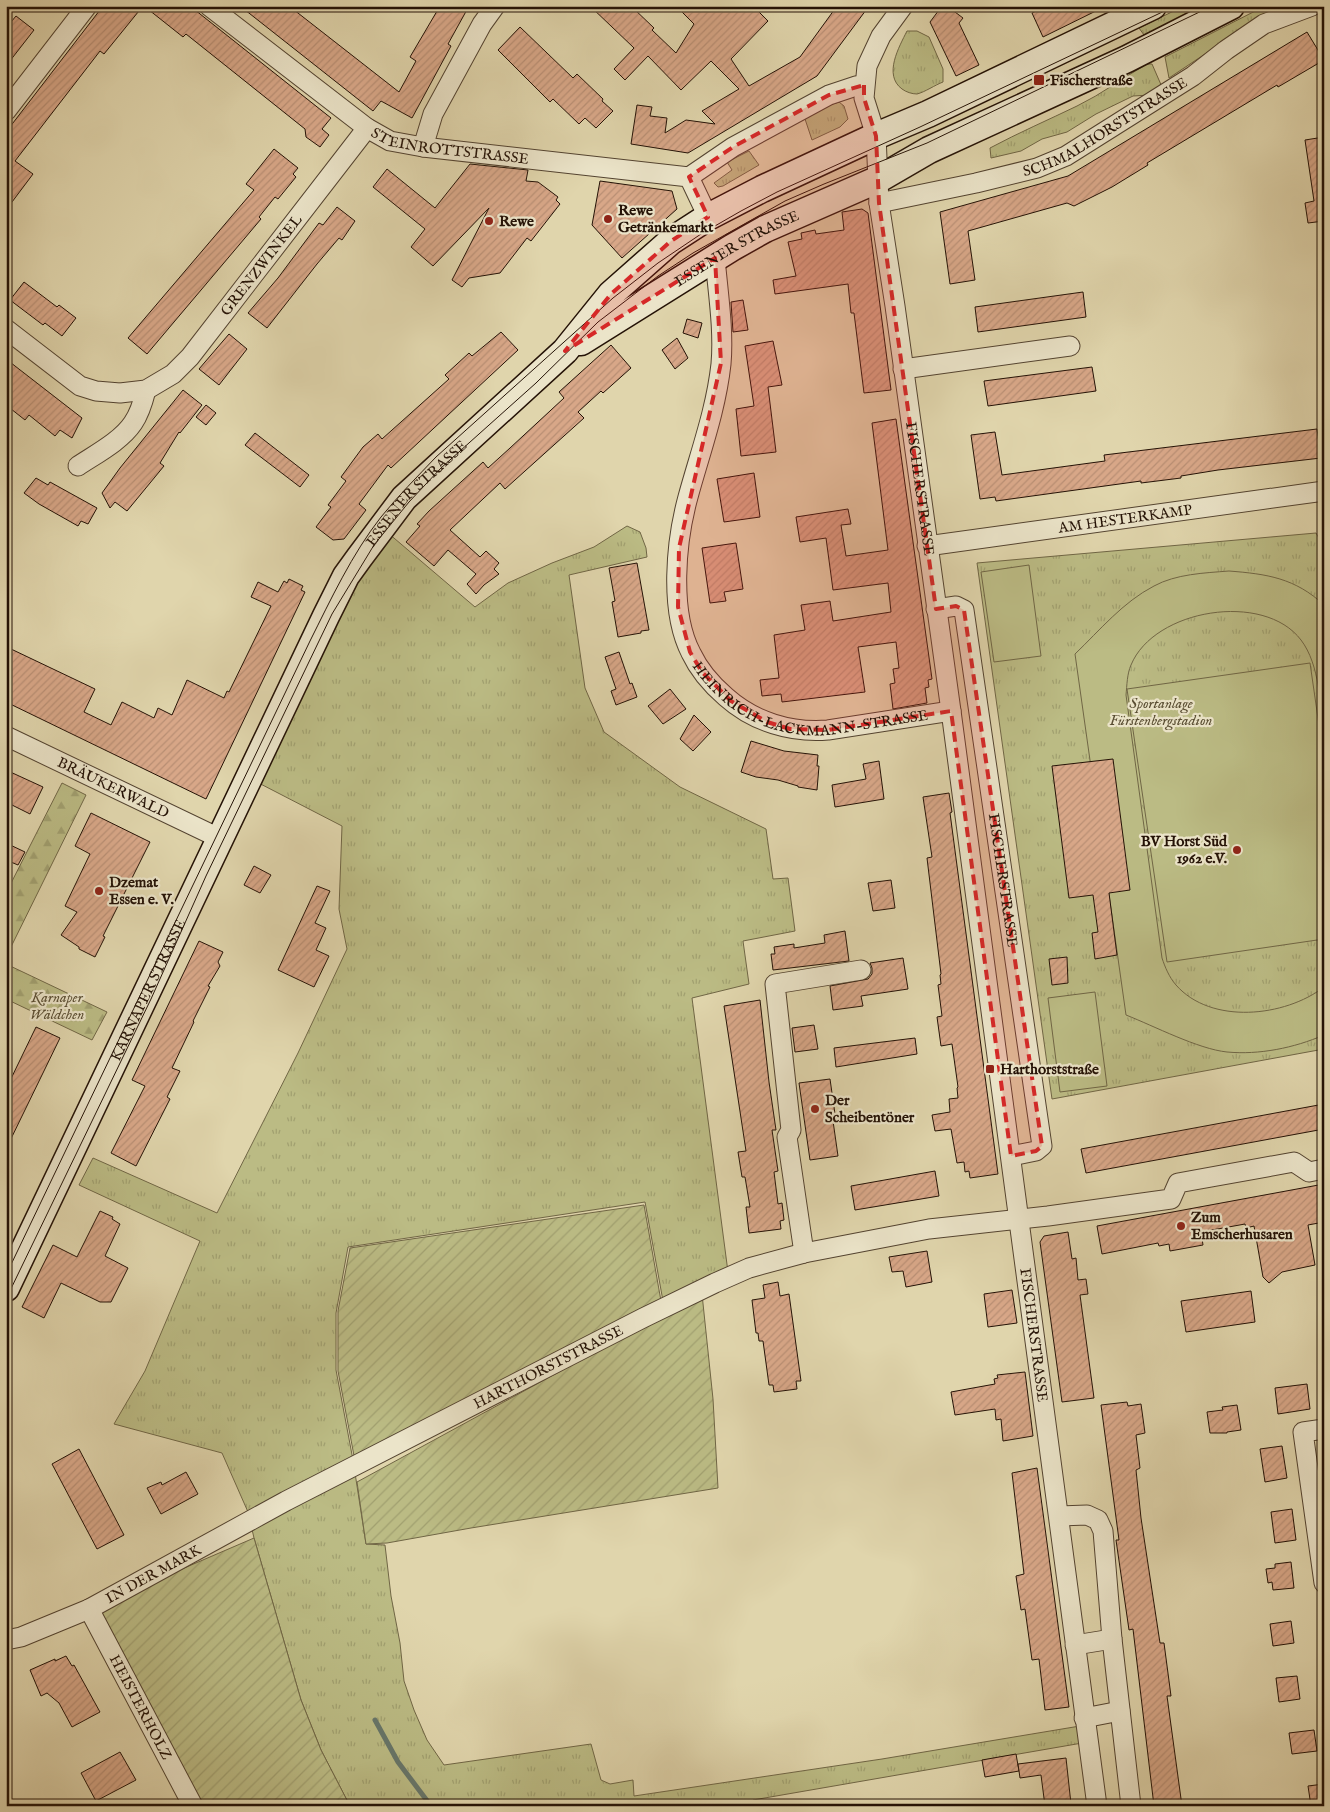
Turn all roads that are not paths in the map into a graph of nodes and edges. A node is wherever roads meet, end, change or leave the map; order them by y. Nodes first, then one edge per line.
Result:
1 (87, 6) edge
2 (210, 6) edge
3 (495, 6) edge
4 (903, 6) edge
5 (1153, 6) edge
6 (1231, 6) edge
7 (1312, 6) edge
8 (864, 85) junction
9 (6, 111) edge
10 (367, 128) junction
11 (876, 136) junction
12 (423, 147) junction
13 (689, 176) junction
14 (879, 191) junction
15 (708, 217) junction
16 (715, 258) junction
17 (6, 329) edge
18 (1070, 346) dead end
19 (565, 351) junction
20 (903, 369) junction
21 (146, 390) junction
22 (78, 466) dead end
23 (1324, 491) edge
24 (927, 546) junction
25 (359, 558) joint
26 (936, 609) junction
27 (951, 711) junction
28 (6, 736) edge
29 (219, 838) junction
30 (861, 970) dead end
31 (1011, 1156) junction
32 (1324, 1169) edge
33 (1019, 1219) junction
34 (804, 1253) junction
35 (6, 1288) edge
36 (1324, 1429) edge
37 (1316, 1457) edge
38 (296, 1496) joint
39 (1059, 1516) junction
40 (1324, 1583) edge
41 (89, 1609) junction
42 (1112, 1639) junction
43 (6, 1640) edge
44 (1076, 1645) junction
45 (1120, 1711) junction
46 (1084, 1718) junction
47 (193, 1806) edge
48 (1097, 1806) edge
49 (1132, 1806) edge

1 - 9 street
2 - 10 street, STEINROTTSTRASSE
3 - 12 street
4 - 8 street
5 - 11 main road
6 - 14 main road
7 - 14 street, SCHMALHORSTSTRASSE
8 - 11 street
8 - 13 street
10 - 12 street, STEINROTTSTRASSE
10 - 21 street, GRENZWINKEL
11 - 14 street
11 - 15 main road, ESSENER STRASSE
12 - 13 street, STEINROTTSTRASSE
13 - 15 street
14 - 16 main road, ESSENER STRASSE
14 - 20 street, FISCHERSTRASSE
15 - 19 main road, ESSENER STRASSE
16 - 19 main road, ESSENER STRASSE
16 - 27 street, HEINRICH-LACKMANN-STRASSE
17 - 21 street, GRENZWINKEL
18 - 20 street
19 - 25 main road, ESSENER STRASSE
20 - 24 street, FISCHERSTRASSE
21 - 22 street
23 - 24 street, AM HESTERKAMP
24 - 26 street, FISCHERSTRASSE
25 - 29 main road, KARNAPER STRASSE
26 - 27 street, FISCHERSTRASSE
26 - 31 street, FISCHERSTRASSE
27 - 31 street, FISCHERSTRASSE
28 - 29 street, BRÄUKERWALD
29 - 35 main road, KARNAPER STRASSE
30 - 34 street
31 - 33 street, FISCHERSTRASSE
32 - 33 street, HARTHORSTSTRASSE
33 - 34 street, HARTHORSTSTRASSE
33 - 39 street, FISCHERSTRASSE
34 - 38 street, HARTHORSTSTRASSE
36 - 37 street
37 - 40 street
38 - 41 street, IN DER MARK
39 - 42 street
39 - 44 street, FISCHERSTRASSE
41 - 43 street, IN DER MARK
41 - 47 street, HEISTERHOLZ
42 - 44 street
42 - 45 street
44 - 46 street, FISCHERSTRASSE
45 - 46 street
45 - 49 street
46 - 48 street, FISCHERSTRASSE

